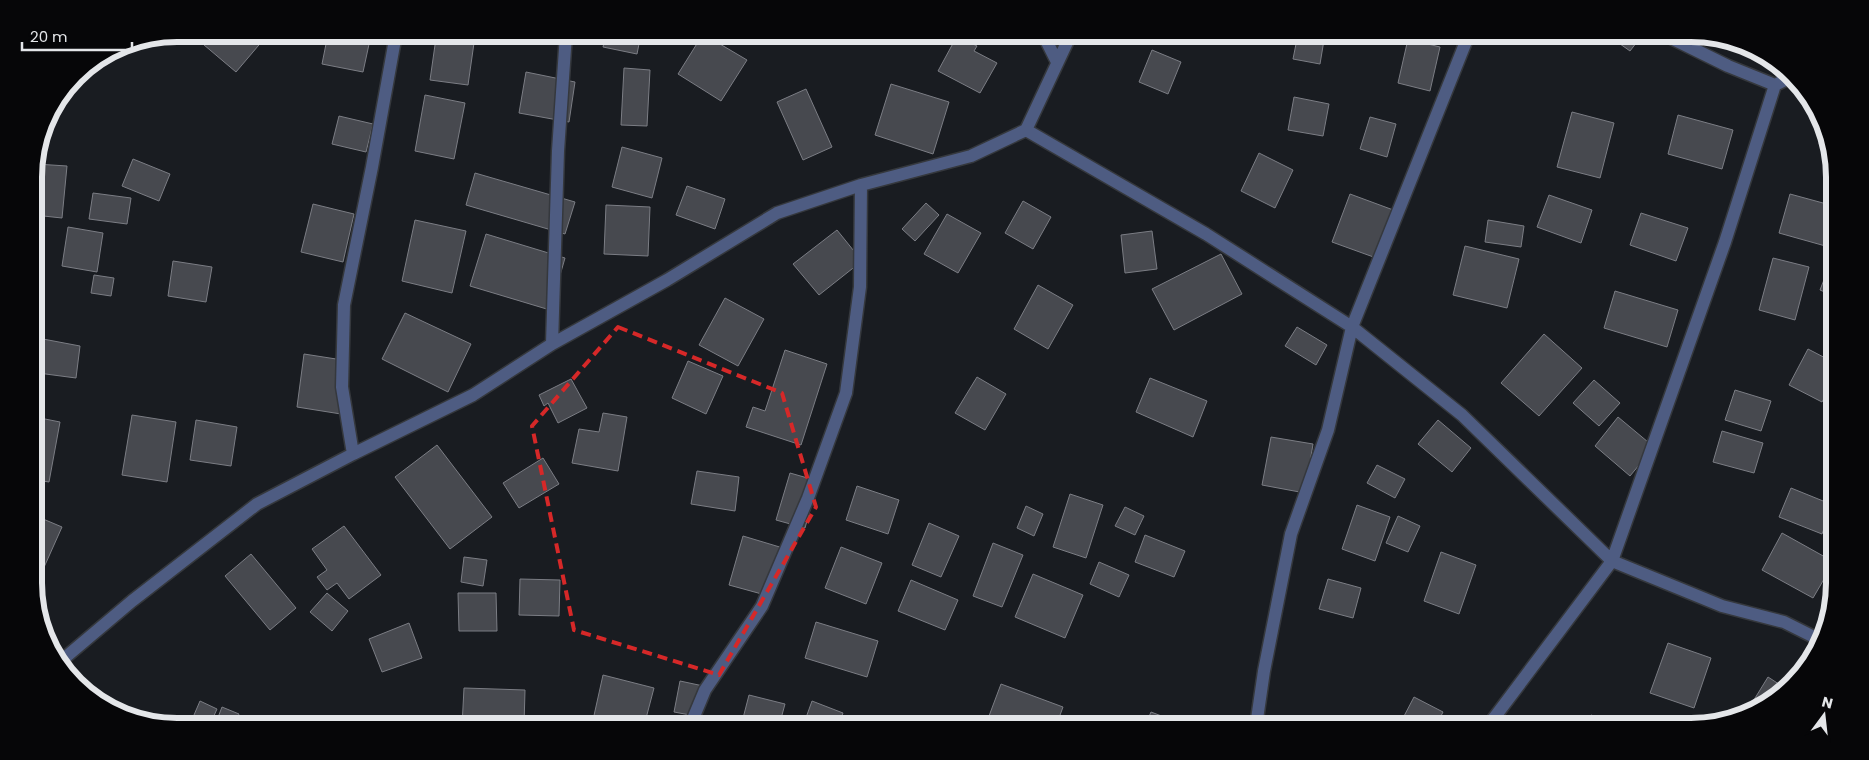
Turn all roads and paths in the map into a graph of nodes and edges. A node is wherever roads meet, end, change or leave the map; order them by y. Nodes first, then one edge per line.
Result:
1 (395, 42) edge
2 (565, 42) edge
3 (1047, 42) edge
4 (1067, 42) edge
5 (1466, 42) edge
6 (1679, 42) edge
7 (1057, 62) junction
8 (1785, 80) edge
9 (1776, 85) junction
10 (1026, 130) junction
11 (860, 185) junction
12 (1352, 327) junction
13 (552, 344) junction
14 (353, 454) junction
15 (1612, 561) junction
16 (1815, 637) edge
17 (65, 658) edge
18 (1257, 717) edge
19 (1495, 717) edge
20 (693, 718) edge

1 - 14 street
2 - 13 street
3 - 7 street
4 - 7 street
5 - 12 street
6 - 9 street
7 - 10 street
8 - 9 street
9 - 15 street
10 - 11 street
10 - 12 street
11 - 13 street
11 - 20 street
12 - 15 street
12 - 18 street
13 - 14 street
14 - 17 street
15 - 16 street
15 - 19 street

